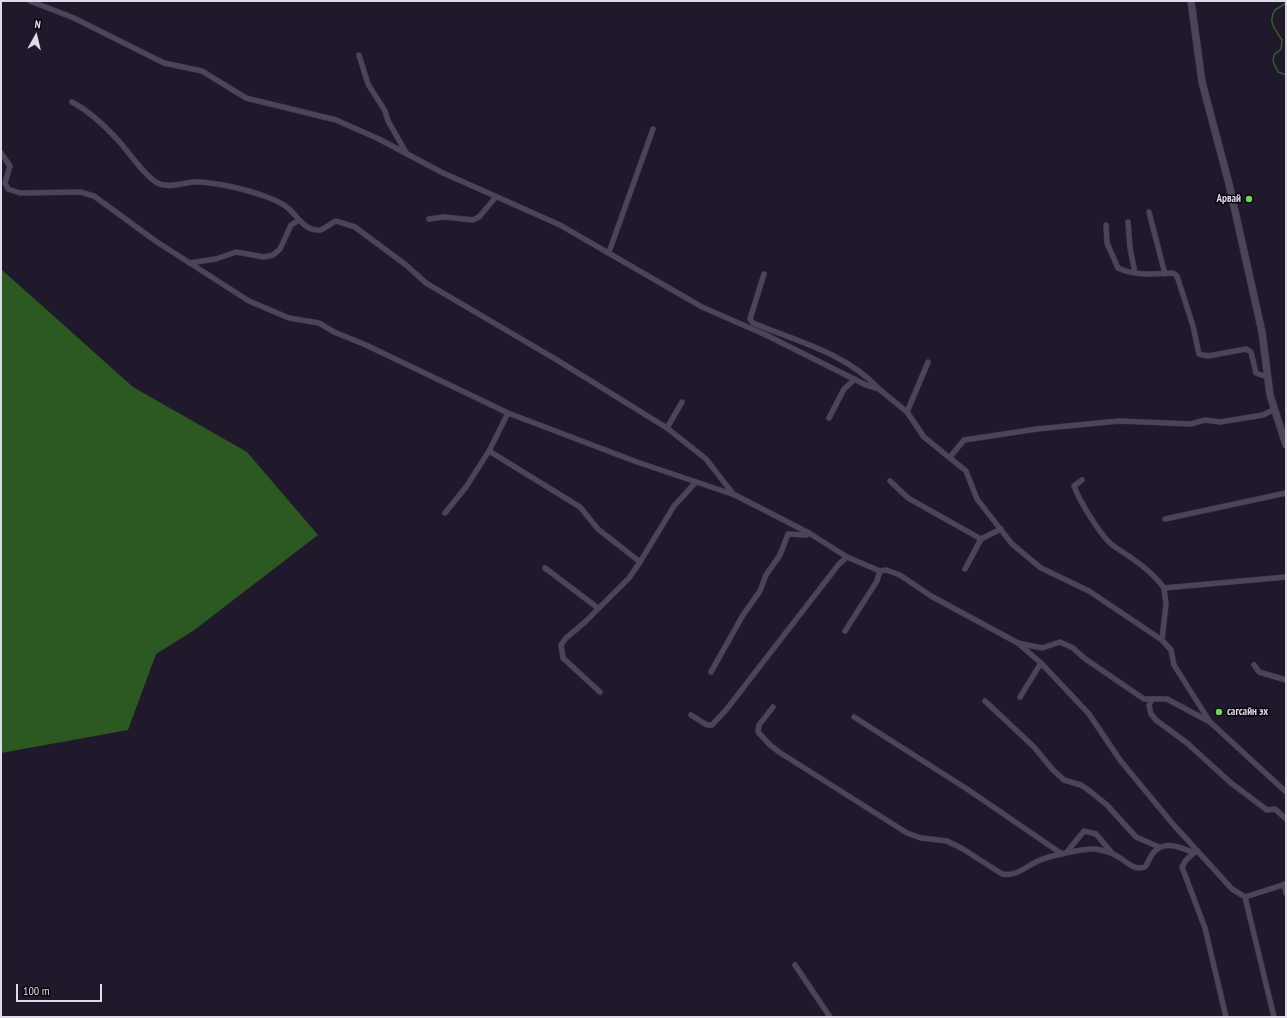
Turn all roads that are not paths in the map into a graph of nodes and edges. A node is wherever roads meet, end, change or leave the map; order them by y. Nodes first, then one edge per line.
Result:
1 (30, 1) edge
2 (1191, 1) edge
3 (359, 55) dead end
4 (72, 102) dead end
5 (653, 129) dead end
6 (1, 153) edge
7 (408, 154) junction
8 (495, 198) junction
9 (1149, 212) dead end
10 (429, 219) dead end
11 (299, 220) junction
12 (1128, 222) dead end
13 (1106, 225) dead end
14 (609, 252) junction
15 (188, 262) junction
16 (1135, 273) junction
17 (764, 274) dead end
18 (1165, 274) junction
19 (780, 334) junction
20 (766, 335) junction
21 (928, 362) dead end
22 (1267, 377) junction
23 (855, 379) junction
24 (879, 389) junction
25 (682, 402) dead end
26 (1273, 410) junction
27 (907, 412) junction
28 (508, 413) junction
29 (829, 418) dead end
30 (666, 428) junction
31 (1286, 445) edge
32 (489, 451) junction
33 (950, 457) junction
34 (1082, 480) dead end
35 (890, 481) dead end
36 (696, 482) junction
37 (1286, 493) edge
38 (735, 495) junction
39 (445, 513) dead end
40 (1165, 519) dead end
41 (1001, 529) junction
42 (810, 533) junction
43 (981, 539) junction
44 (846, 557) junction
45 (640, 562) junction
46 (545, 568) dead end
47 (965, 570) dead end
48 (880, 571) junction
49 (1286, 577) edge
50 (1164, 588) junction
51 (598, 608) junction
52 (845, 631) dead end
53 (1162, 640) junction
54 (1018, 643) junction
55 (1041, 663) junction
56 (1254, 665) dead end
57 (711, 672) dead end
58 (1286, 680) edge
59 (600, 692) dead end
60 (1020, 697) dead end
61 (1152, 699) junction
62 (985, 701) dead end
63 (773, 706) dead end
64 (691, 715) dead end
65 (854, 717) dead end
66 (1210, 722) junction
67 (1286, 792) edge
68 (1286, 819) edge
69 (1159, 847) junction
70 (1196, 851) junction
71 (1112, 853) junction
72 (1064, 854) junction
73 (1285, 884) edge
74 (1286, 893) edge
75 (1245, 896) junction
76 (795, 965) dead end
77 (830, 1017) edge
78 (1226, 1017) edge
79 (1274, 1017) edge

1 - 7 street
2 - 22 main road
3 - 7 street
4 - 11 street
5 - 14 street
6 - 15 street
7 - 8 street
8 - 10 street
8 - 14 street
9 - 18 street
11 - 15 street
11 - 30 street
12 - 16 street
13 - 16 street
14 - 20 street
15 - 28 street
16 - 18 street
17 - 19 street
18 - 22 street
19 - 20 street
19 - 24 street
20 - 23 street
21 - 27 street
22 - 26 main road
23 - 24 street
23 - 29 street
24 - 27 street
25 - 30 street
26 - 31 main road
26 - 33 street
27 - 33 street
28 - 32 street
28 - 36 street
30 - 38 street
32 - 39 street
32 - 45 street
33 - 41 street
34 - 50 street
35 - 43 street
36 - 38 street
36 - 45 street
37 - 40 street
38 - 42 street
41 - 43 street
41 - 53 street
42 - 44 street
42 - 57 street
43 - 47 street
44 - 48 street
44 - 64 street
45 - 51 street
46 - 51 street
48 - 52 street
48 - 54 street
49 - 50 street
50 - 53 street
51 - 59 street
53 - 66 street
54 - 55 street
54 - 61 street
55 - 60 street
55 - 70 street
56 - 58 street
61 - 66 street
61 - 68 street
62 - 69 street
63 - 72 street
65 - 72 street
66 - 67 street
69 - 70 street
69 - 71 street
70 - 75 street
70 - 78 street
71 - 72 street
71 - 72 street
73 - 74 street
73 - 75 street
75 - 79 street
76 - 77 street

